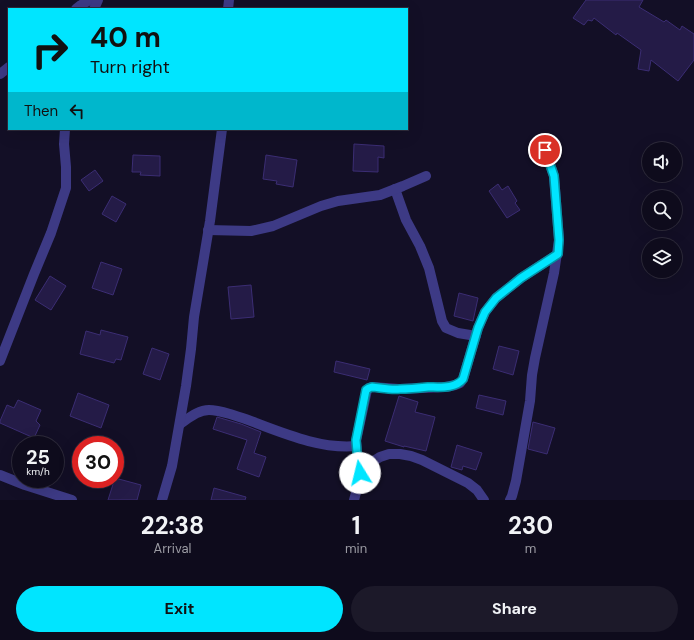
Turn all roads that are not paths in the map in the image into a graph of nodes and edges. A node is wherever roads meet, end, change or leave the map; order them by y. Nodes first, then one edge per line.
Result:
1 (90, 0) edge
2 (77, 8) edge
3 (8, 68) edge
4 (0, 74) edge
5 (64, 130) edge
6 (222, 130) edge
7 (545, 150) dead end
8 (426, 176) dead end
9 (395, 189) junction
10 (208, 230) junction
11 (558, 254) junction
12 (476, 336) junction
13 (0, 361) edge
14 (180, 424) junction
15 (356, 446) junction
16 (0, 475) edge
17 (360, 475) junction
18 (72, 500) edge
19 (162, 500) edge
20 (354, 500) edge
21 (484, 500) edge
22 (510, 500) edge

1 - 2 street
3 - 4 street
5 - 13 street
6 - 10 street
7 - 11 street
8 - 9 street
9 - 10 street
9 - 12 street
10 - 14 street
11 - 12 street
11 - 22 street
12 - 15 street
14 - 15 street
14 - 19 street
15 - 17 street
16 - 18 street
17 - 20 street
17 - 21 street

